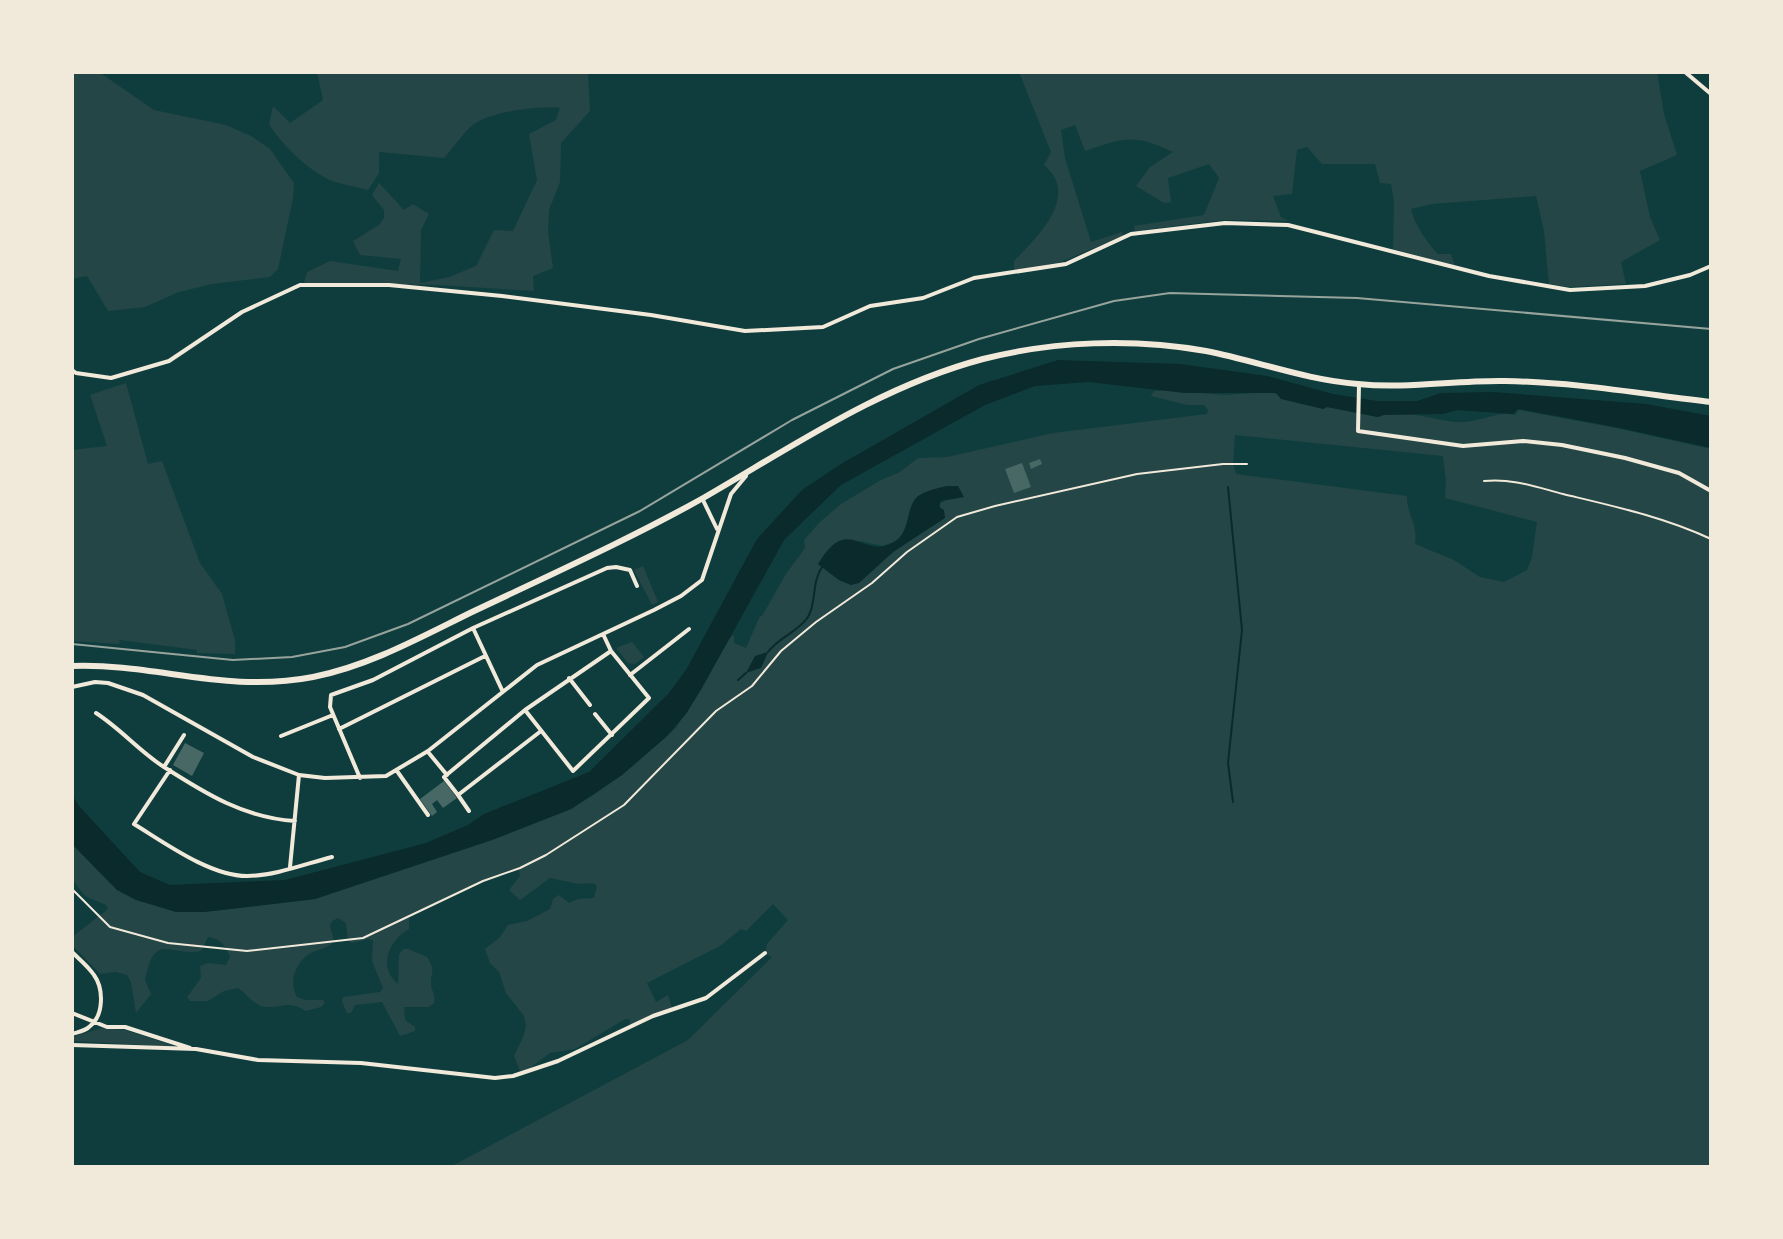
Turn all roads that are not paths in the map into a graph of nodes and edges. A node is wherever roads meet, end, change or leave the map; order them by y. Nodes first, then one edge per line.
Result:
1 (1685, 72) edge
2 (1711, 94) edge
3 (1711, 266) edge
4 (72, 370) edge
5 (1359, 385) junction
6 (1711, 402) edge
7 (751, 468) junction
8 (1711, 491) edge
9 (702, 498) junction
10 (718, 531) junction
11 (637, 586) dead end
12 (473, 628) junction
13 (689, 629) dead end
14 (603, 634) junction
15 (611, 651) junction
16 (485, 656) junction
17 (72, 666) edge
18 (630, 675) junction
19 (569, 678) junction
20 (72, 687) edge
21 (502, 690) junction
22 (590, 705) dead end
23 (525, 710) junction
24 (96, 713) dead end
25 (595, 714) dead end
26 (333, 715) junction
27 (339, 729) junction
28 (541, 731) junction
29 (184, 735) dead end
30 (612, 735) junction
31 (281, 736) dead end
32 (428, 751) junction
33 (164, 767) junction
34 (170, 770) junction
35 (397, 771) junction
36 (299, 775) junction
37 (445, 776) junction
38 (360, 778) junction
39 (458, 795) junction
40 (469, 811) dead end
41 (428, 815) dead end
42 (295, 821) junction
43 (332, 857) dead end
44 (290, 867) junction
45 (72, 952) edge
46 (765, 953) dead end
47 (72, 1013) edge
48 (94, 1022) junction
49 (72, 1034) edge
50 (72, 1045) edge
51 (196, 1049) junction

1 - 2 street
3 - 4 street
5 - 6 main road
5 - 7 main road
5 - 8 street
7 - 9 main road
7 - 10 street
9 - 10 street
9 - 17 main road
10 - 14 street
11 - 12 street
12 - 16 street
12 - 26 street
13 - 18 street
14 - 15 street
14 - 21 street
15 - 18 street
15 - 19 street
16 - 21 street
16 - 27 street
18 - 30 street
19 - 22 street
19 - 23 street
20 - 36 street
21 - 32 street
23 - 28 street
23 - 37 street
24 - 33 street
25 - 30 street
26 - 27 street
26 - 31 street
27 - 38 street
28 - 30 street
28 - 39 street
29 - 33 street
32 - 35 street
32 - 37 street
33 - 34 street
34 - 42 street
34 - 44 street
35 - 38 street
35 - 41 street
36 - 38 street
36 - 42 street
37 - 39 street
39 - 40 street
42 - 44 street
43 - 44 street
45 - 48 street
46 - 51 street
47 - 48 street
48 - 49 street
48 - 51 street
50 - 51 street

